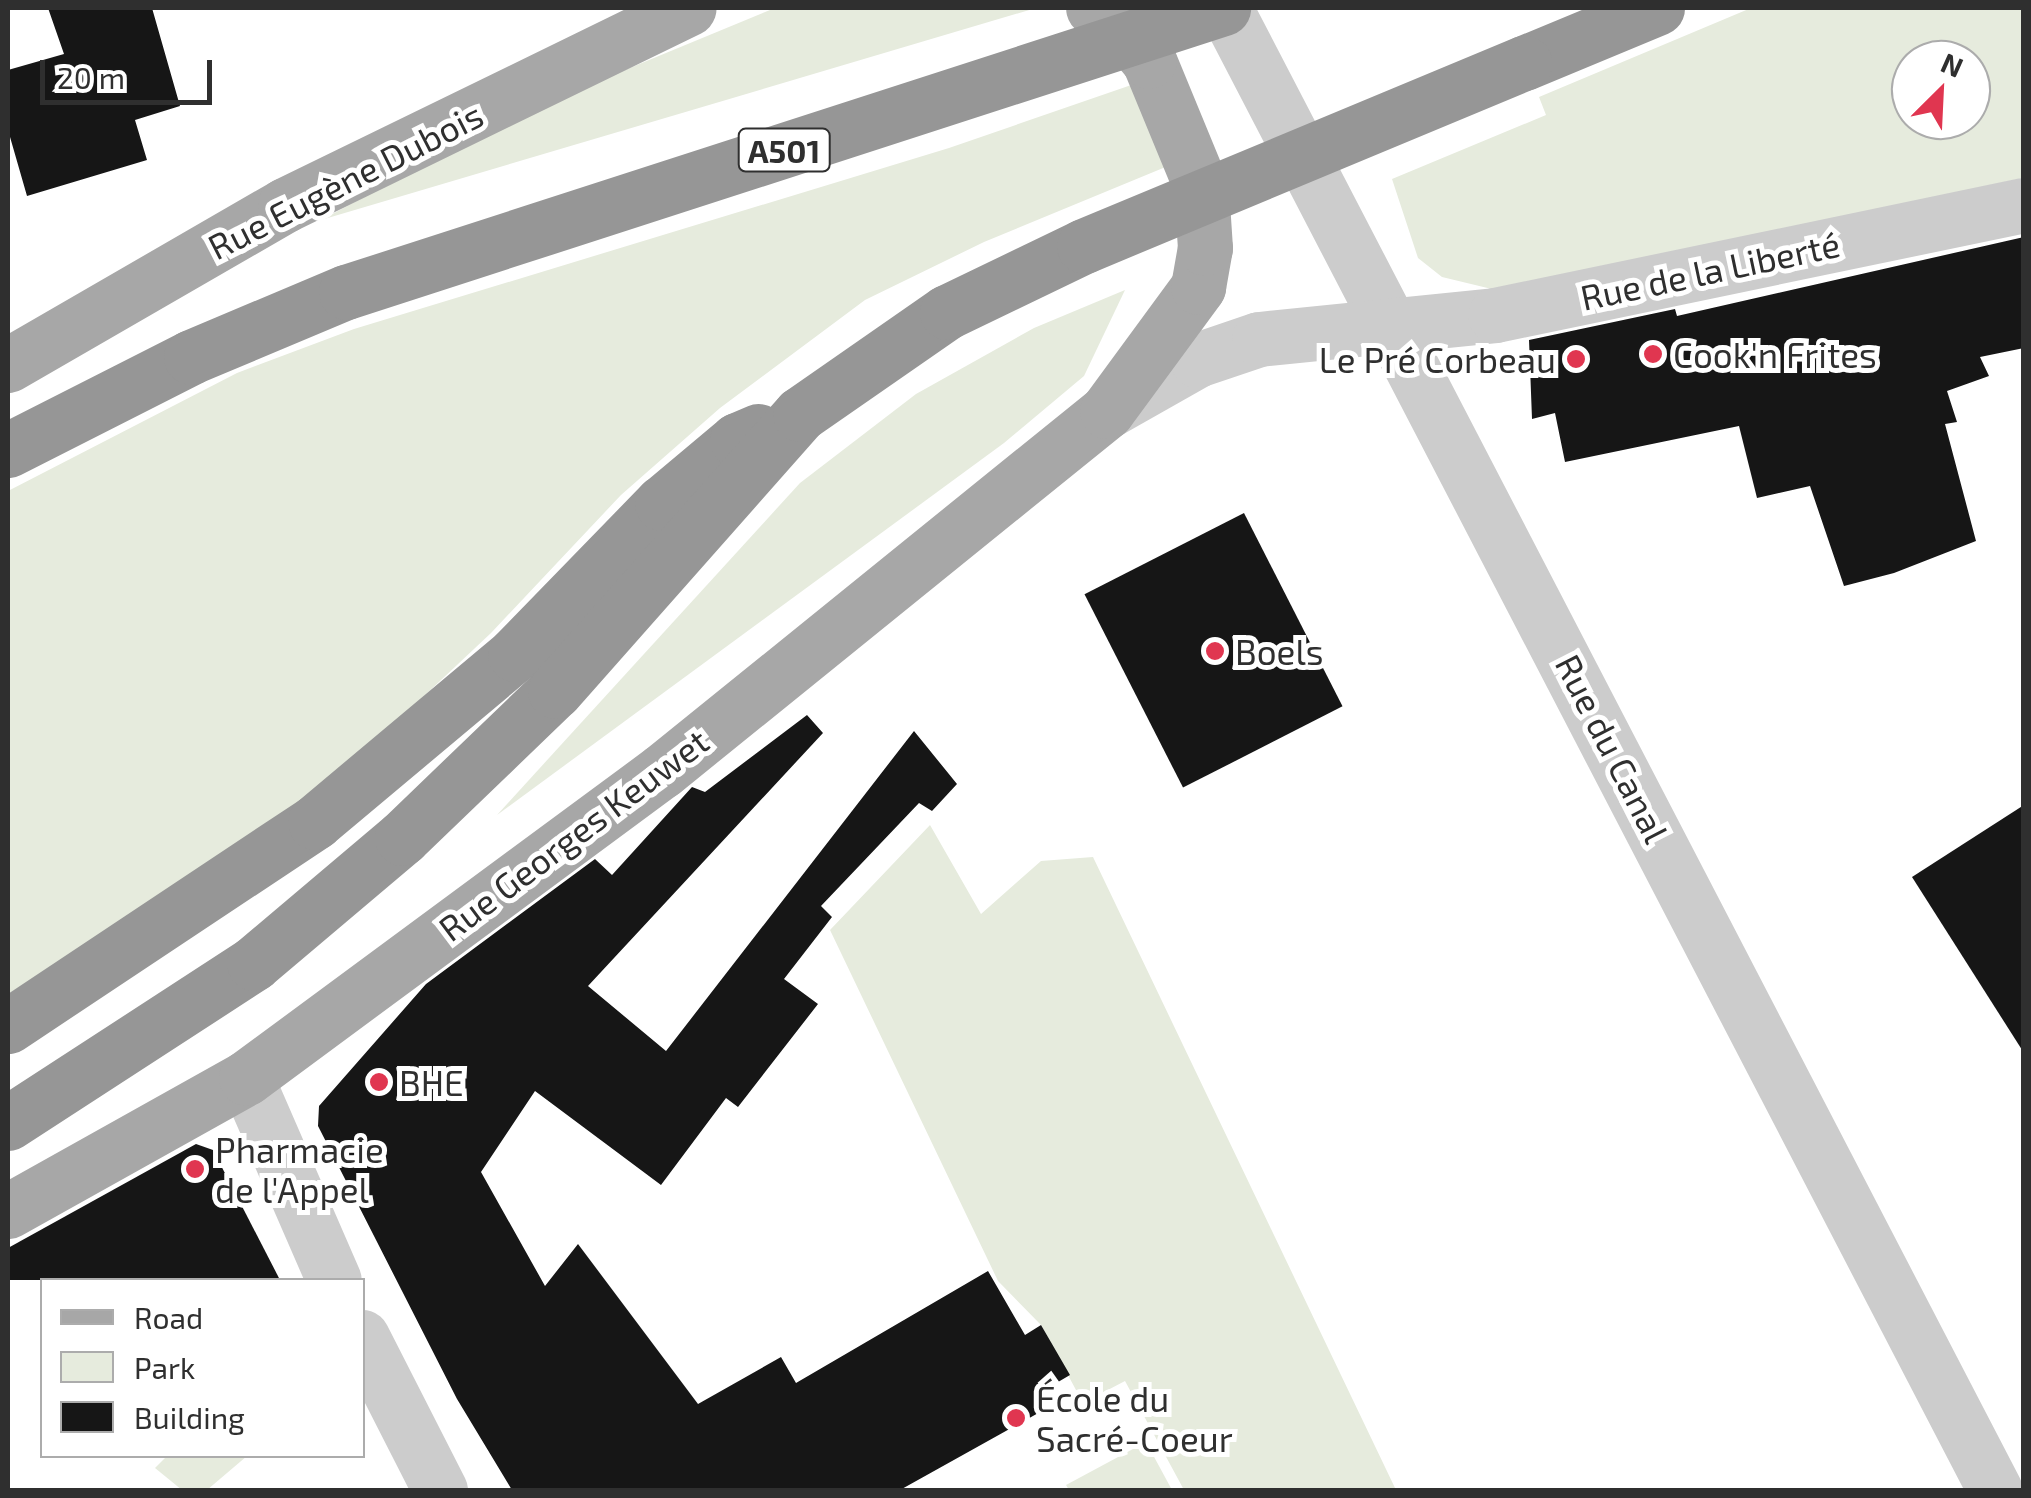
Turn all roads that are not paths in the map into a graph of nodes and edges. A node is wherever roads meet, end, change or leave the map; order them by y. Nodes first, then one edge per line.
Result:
1 (689, 8) edge
2 (1092, 8) edge
3 (1224, 8) edge
4 (1657, 8) edge
5 (2024, 205) edge
6 (1395, 326) junction
7 (8, 365) edge
8 (1107, 411) junction
9 (800, 414) junction
10 (8, 450) edge
11 (8, 1026) edge
12 (246, 1078) junction
13 (8, 1123) edge
14 (8, 1211) edge
15 (333, 1278) edge
16 (365, 1343) edge
17 (440, 1490) edge
18 (1996, 1490) edge

1 - 7 main road, Rue Eugène Dubois
2 - 8 main road, Rue Georges Keuwet
3 - 6 street, Rue du Canal
3 - 10 highway, A501, bridge
4 - 9 highway, bridge
5 - 6 street, Rue de la Liberté
6 - 8 street, Rue de la Liberté
6 - 18 street, Rue du Canal
8 - 12 main road, Rue Georges Keuwet
9 - 11 highway
9 - 13 highway
12 - 14 main road, Rue Georges Keuwet
12 - 15 street
16 - 17 street

